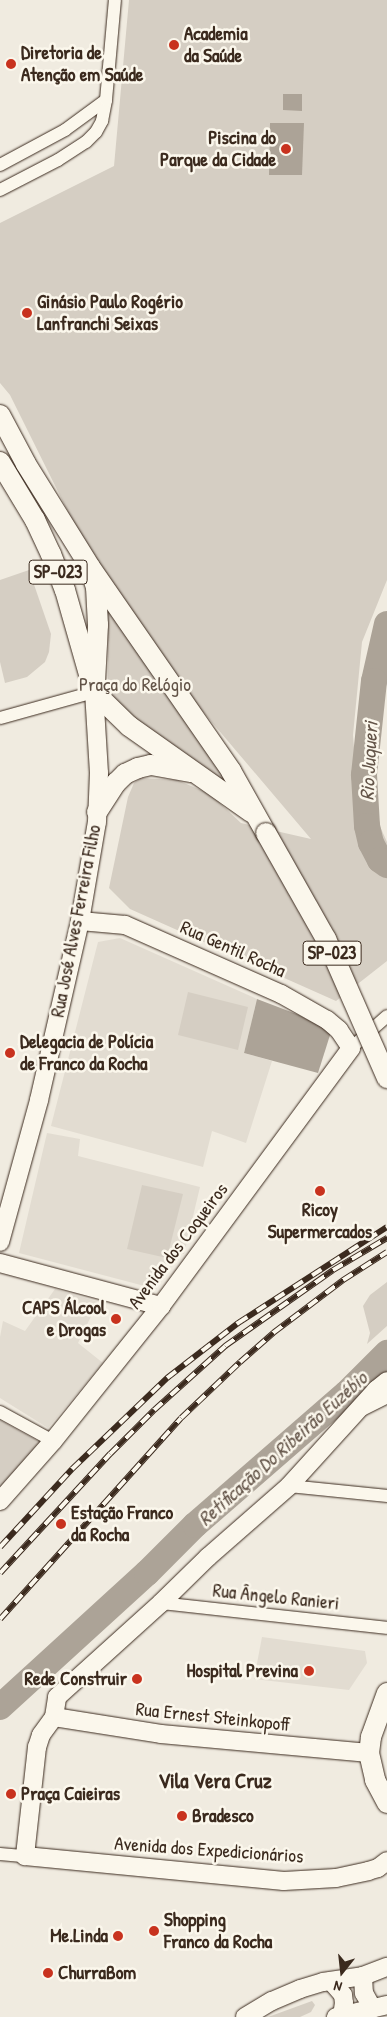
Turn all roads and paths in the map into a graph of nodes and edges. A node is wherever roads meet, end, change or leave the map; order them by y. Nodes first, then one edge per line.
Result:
1 (116, 0) edge
2 (106, 100) junction
3 (0, 165) edge
4 (0, 190) edge
5 (0, 416) edge
6 (0, 462) edge
7 (90, 567) junction
8 (94, 692) junction
9 (0, 718) edge
10 (197, 773) junction
11 (97, 812) junction
12 (254, 815) junction
13 (80, 921) junction
14 (387, 1016) edge
15 (351, 1048) junction
16 (387, 1078) edge
17 (0, 1242) edge
18 (0, 1263) edge
19 (161, 1306) junction
20 (387, 1381) edge
21 (387, 1397) edge
22 (0, 1412) edge
23 (354, 1414) junction
24 (53, 1441) junction
25 (289, 1486) junction
26 (387, 1496) edge
27 (0, 1501) edge
28 (161, 1603) junction
29 (387, 1628) edge
30 (386, 1695) edge
31 (54, 1717) junction
32 (369, 1753) junction
33 (387, 1803) edge
34 (0, 1854) edge
35 (25, 1856) junction
36 (387, 1861) edge
37 (387, 1967) edge
38 (364, 1976) junction
39 (331, 1981) junction
40 (380, 2010) edge
41 (339, 2016) edge
42 (245, 2017) edge

1 - 2 street
2 - 3 street
2 - 4 street
5 - 7 main road, SP-023
6 - 8 main road, Rua José Alves Ferreira Filho / SP-023
7 - 8 main road
7 - 12 main road, SP-023
8 - 9 street
8 - 10 main road, SP-023
8 - 11 main road, Rua José Alves Ferreira Filho / SP-023
10 - 11 main road
10 - 12 main road, SP-023
11 - 13 main road, Rua José Alves Ferreira Filho / SP-023
12 - 16 main road, SP-023, bridge
13 - 15 main road, Rua Gentil Rocha
13 - 17 main road, Rua José Alves Ferreira Filho / SP-023
14 - 15 street, Avenida dos Coqueiros
15 - 19 main road, Avenida dos Coqueiros
18 - 19 main road
19 - 24 main road, Avenida dos Coqueiros
20 - 23 main road
21 - 23 street
22 - 24 street
23 - 25 main road
24 - 27 main road, Avenida dos Coqueiros
25 - 26 street
25 - 28 main road
28 - 29 street, Rua Ângelo Ranieri
28 - 31 main road
30 - 32 main road
31 - 32 main road, Rua Ernest Steinkopoff
31 - 35 main road
32 - 33 main road
34 - 35 street
35 - 36 main road, Avenida dos Expedicionários
37 - 38 main road
38 - 39 main road
38 - 40 main road
39 - 41 main road
39 - 42 main road
40 - 41 main road

